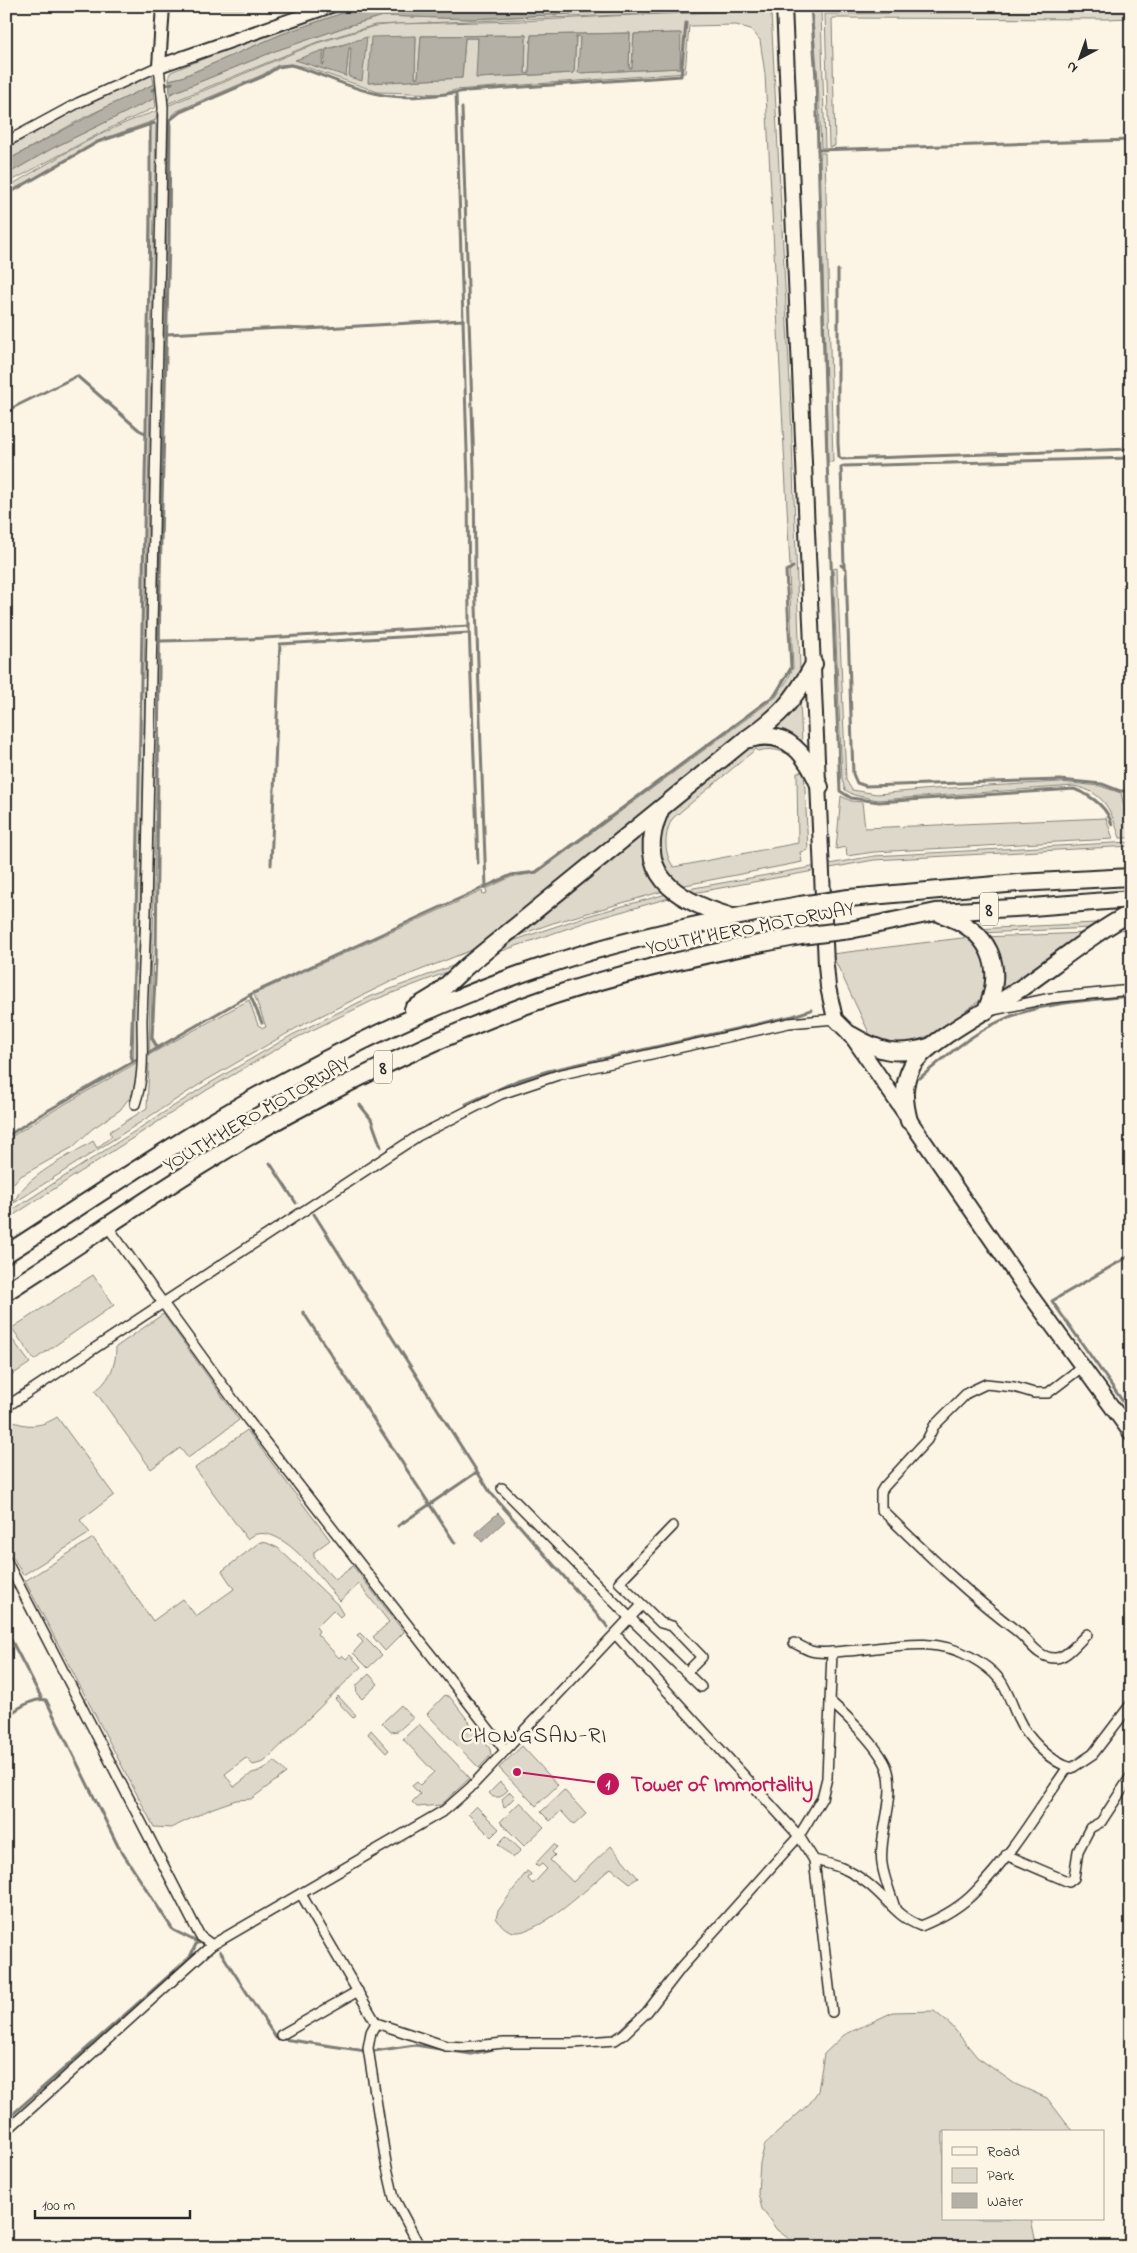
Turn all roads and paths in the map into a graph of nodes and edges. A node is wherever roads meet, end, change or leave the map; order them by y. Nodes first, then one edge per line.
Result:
1 (164, 6) edge
2 (331, 6) edge
3 (784, 10) edge
4 (160, 66) junction
5 (6, 142) edge
6 (814, 664) junction
7 (745, 740) junction
8 (820, 787) junction
9 (661, 809) junction
10 (1131, 876) edge
11 (1131, 899) edge
12 (936, 912) junction
13 (1131, 913) edge
14 (731, 917) junction
15 (1131, 990) edge
16 (986, 1011) junction
17 (835, 1019) junction
18 (851, 1035) junction
19 (358, 1043) junction
20 (930, 1047) junction
21 (135, 1104) dead end
22 (909, 1122) junction
23 (108, 1227) junction
24 (6, 1254) edge
25 (6, 1292) edge
26 (163, 1303) junction
27 (1082, 1367) junction
28 (6, 1407) edge
29 (1131, 1433) edge
30 (502, 1488) dead end
31 (673, 1526) dead end
32 (6, 1560) edge
33 (642, 1605) junction
34 (630, 1618) junction
35 (1087, 1634) dead end
36 (616, 1635) junction
37 (794, 1643) dead end
38 (832, 1652) junction
39 (687, 1672) junction
40 (701, 1687) dead end
41 (830, 1701) junction
42 (1131, 1704) edge
43 (505, 1750) junction
44 (1068, 1767) junction
45 (1131, 1776) edge
46 (799, 1836) junction
47 (1006, 1855) junction
48 (814, 1860) junction
49 (301, 1894) junction
50 (896, 1911) junction
51 (212, 1945) junction
52 (358, 1991) junction
53 (832, 2012) dead end
54 (376, 2023) junction
55 (281, 2035) dead end
56 (6, 2131) edge
57 (420, 2247) edge

1 - 4 street
2 - 4 street
3 - 6 main road
4 - 5 street
4 - 21 street
6 - 7 highway
6 - 8 main road
7 - 8 highway
7 - 9 highway
8 - 17 main road
9 - 14 highway
9 - 19 highway
10 - 14 highway, YOUTH HERO MOTORWAY / 8, bridge
11 - 12 highway, YOUTH HERO MOTORWAY / 8
12 - 16 highway
12 - 23 highway, YOUTH HERO MOTORWAY / 8, bridge
13 - 16 highway
14 - 19 highway, YOUTH HERO MOTORWAY / 8
15 - 16 street
16 - 20 highway
17 - 18 main road
17 - 26 street
18 - 20 highway
18 - 22 main road
19 - 24 highway, YOUTH HERO MOTORWAY / 8
20 - 22 highway
22 - 27 main road
23 - 25 highway, YOUTH HERO MOTORWAY / 8
23 - 26 street
26 - 28 street
26 - 43 street
27 - 29 main road
27 - 35 street
30 - 34 street
31 - 33 street
32 - 51 street
33 - 34 street
33 - 39 street
34 - 36 street
34 - 39 street
36 - 43 street
36 - 46 street
37 - 38 street
38 - 41 street
38 - 44 street
39 - 40 street
41 - 46 street
41 - 50 street
42 - 44 street
43 - 49 street
44 - 47 street
45 - 47 street
46 - 48 street
46 - 54 street
47 - 50 street
48 - 50 street
48 - 53 street
49 - 51 street
49 - 52 street
51 - 56 street
52 - 54 street
52 - 55 street
54 - 57 street

